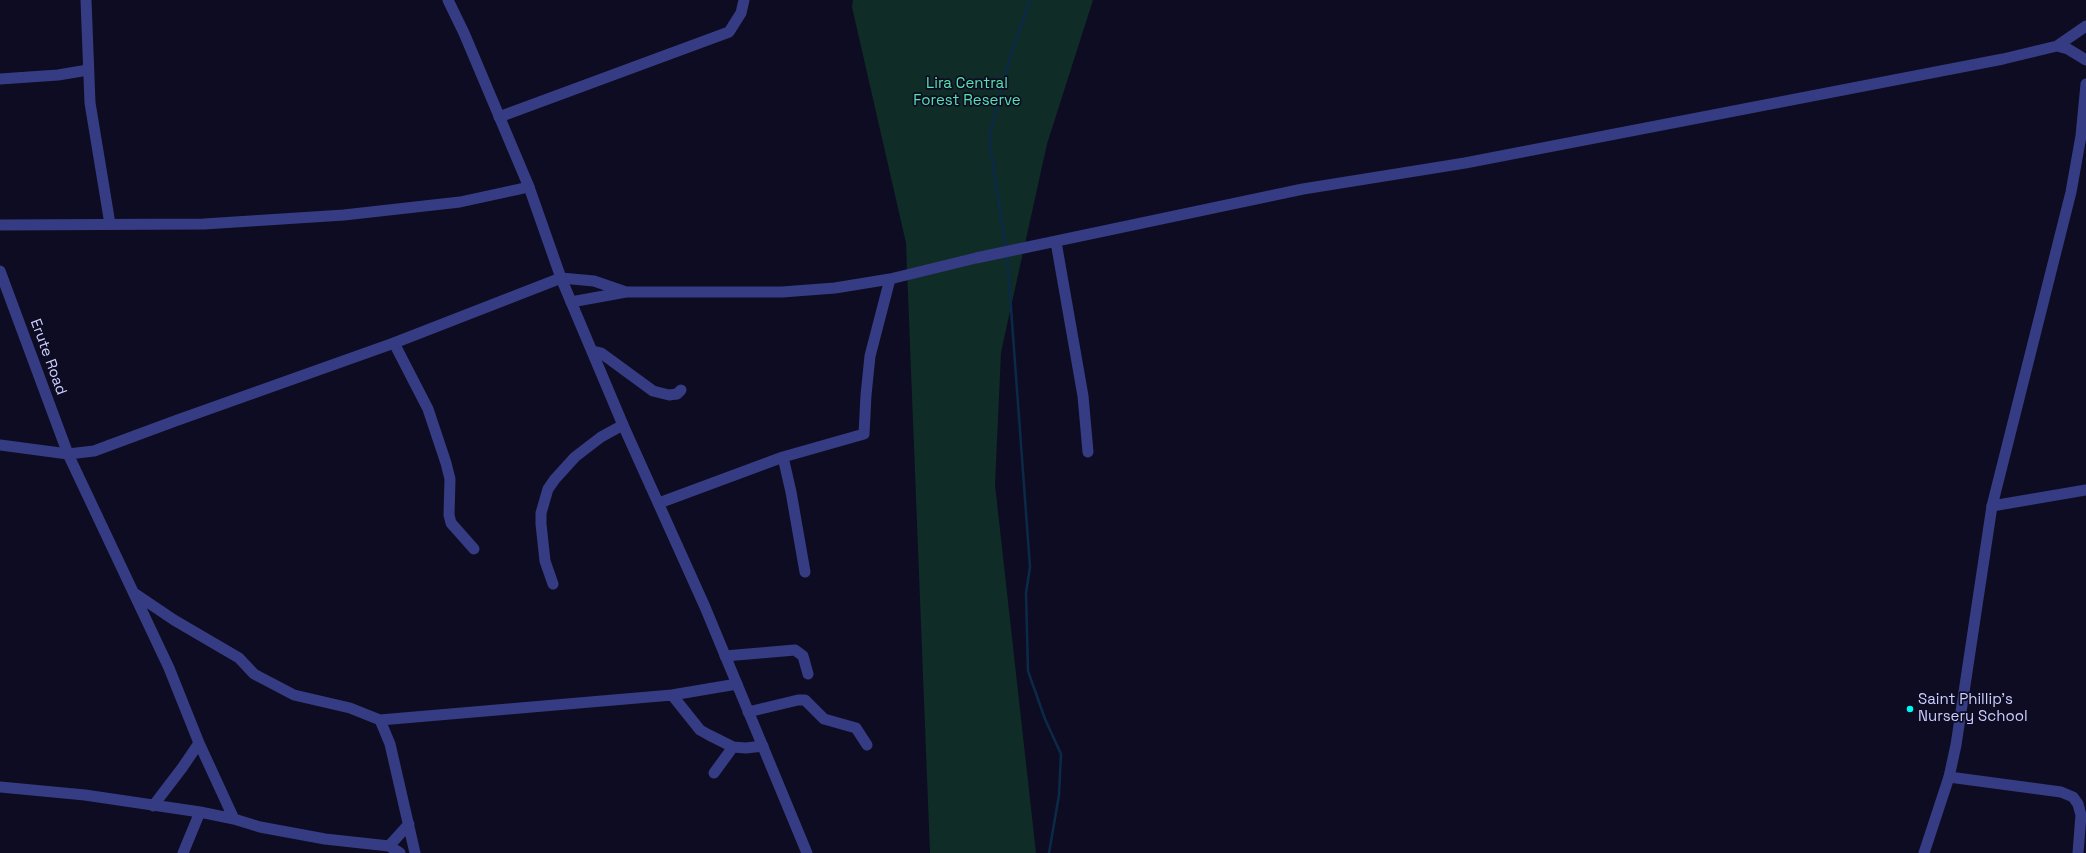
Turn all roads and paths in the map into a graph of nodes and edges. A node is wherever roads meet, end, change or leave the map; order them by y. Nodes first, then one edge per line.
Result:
1 (86, 0) edge
2 (448, 0) edge
3 (744, 0) edge
4 (2086, 26) edge
5 (2057, 46) junction
6 (2086, 60) edge
7 (88, 70) junction
8 (0, 79) edge
9 (2086, 84) edge
10 (499, 117) junction
11 (529, 187) junction
12 (110, 224) junction
13 (0, 225) edge
14 (1056, 242) junction
15 (0, 271) edge
16 (561, 278) junction
17 (890, 279) junction
18 (626, 292) junction
19 (571, 302) junction
20 (394, 344) junction
21 (593, 351) junction
22 (681, 390) dead end
23 (623, 425) junction
24 (0, 445) edge
25 (1088, 452) dead end
26 (68, 454) junction
27 (783, 457) junction
28 (2086, 490) edge
29 (659, 503) junction
30 (1992, 506) junction
31 (474, 548) dead end
32 (805, 572) dead end
33 (553, 584) dead end
34 (134, 592) junction
35 (725, 656) junction
36 (808, 674) dead end
37 (737, 684) junction
38 (672, 695) junction
39 (748, 712) junction
40 (380, 720) junction
41 (199, 743) junction
42 (867, 744) dead end
43 (763, 746) junction
44 (734, 747) junction
45 (714, 774) dead end
46 (1949, 777) junction
47 (0, 787) edge
48 (153, 806) junction
49 (200, 812) junction
50 (234, 819) junction
51 (409, 824) junction
52 (389, 846) junction
53 (183, 853) edge
54 (400, 853) edge
55 (415, 853) edge
56 (807, 853) edge
57 (1924, 853) edge
58 (2078, 853) edge

1 - 7 street
2 - 10 street
3 - 10 street
4 - 5 street
5 - 6 street
5 - 14 street
7 - 8 street
7 - 12 street
9 - 30 street
10 - 11 street
11 - 12 street
11 - 16 street
12 - 13 street
14 - 17 street
14 - 25 street
15 - 26 street, Erute Road
16 - 18 street
16 - 19 street
16 - 20 street
17 - 18 street
17 - 27 street
18 - 19 street
19 - 21 street
20 - 26 street
20 - 31 street
21 - 22 street
21 - 23 street
23 - 29 street
23 - 33 street
24 - 26 street
26 - 34 street, Erute Road
27 - 29 street
27 - 32 street
28 - 30 street
29 - 35 street
30 - 46 street
34 - 40 street
34 - 41 street, Erute Road
35 - 36 street
35 - 37 street
37 - 38 street
37 - 39 street
38 - 40 street
38 - 44 street
39 - 42 street
39 - 43 street
40 - 51 street
41 - 48 street
41 - 50 street, Erute Road
43 - 44 street
43 - 56 street
44 - 45 street
46 - 57 street
46 - 58 street
47 - 48 street
48 - 49 street
49 - 50 street
49 - 53 street
50 - 52 street
51 - 52 street
51 - 55 street
52 - 54 street

